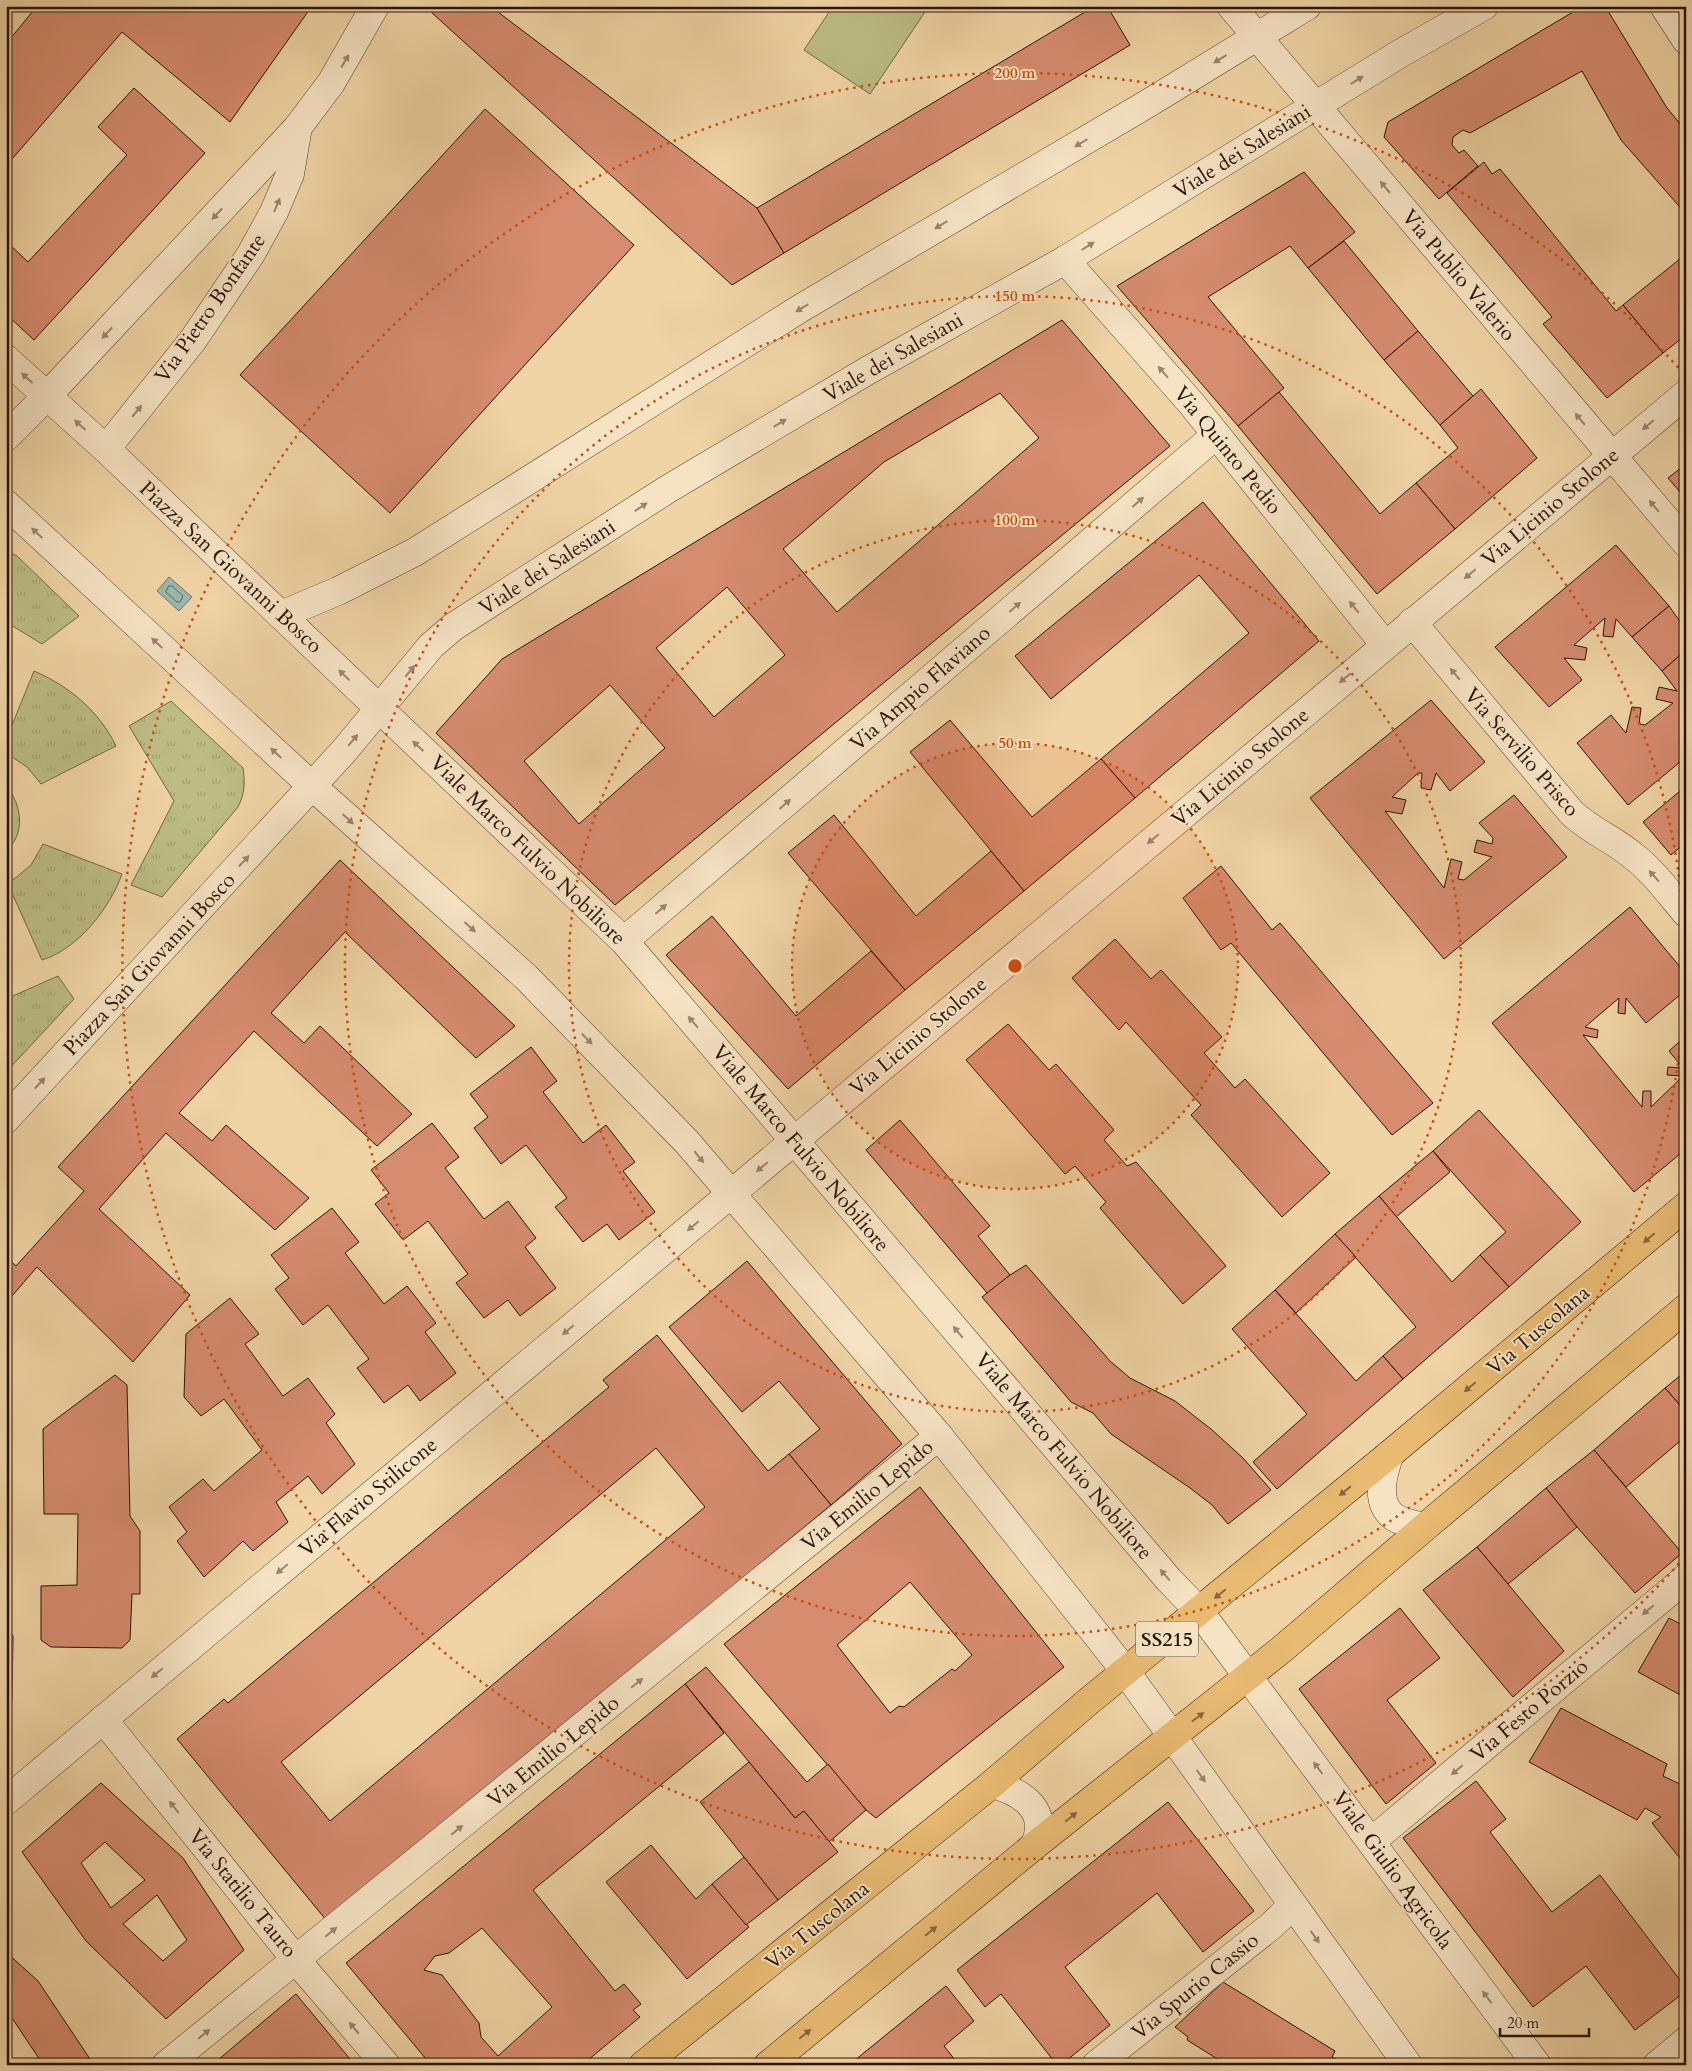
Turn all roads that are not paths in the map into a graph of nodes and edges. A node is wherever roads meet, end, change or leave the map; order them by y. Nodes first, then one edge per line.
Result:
1 (375, 6) edge
2 (1231, 6) edge
3 (1307, 6) edge
4 (1484, 6) edge
5 (1664, 6) edge
6 (1257, 36) junction
7 (1686, 40) edge
8 (1316, 105) junction
9 (298, 127) junction
10 (1065, 260) junction
11 (6, 359) edge
12 (1686, 394) edge
13 (47, 396) junction
14 (1216, 435) junction
15 (6, 437) edge
16 (106, 448) junction
17 (1612, 456) junction
18 (6, 504) edge
19 (1686, 543) edge
20 (281, 614) junction
21 (1412, 622) junction
22 (1385, 645) junction
23 (379, 708) junction
24 (312, 786) junction
25 (1686, 912) edge
26 (624, 940) junction
27 (6, 1119) edge
28 (794, 1140) junction
29 (730, 1194) junction
30 (1686, 1206) edge
31 (1686, 1308) edge
32 (939, 1436) junction
33 (1390, 1454) junction
34 (1425, 1527) junction
35 (1686, 1578) edge
36 (1199, 1610) junction
37 (1126, 1672) junction
38 (1249, 1676) junction
39 (103, 1718) junction
40 (1173, 1736) junction
41 (992, 1784) junction
42 (6, 1801) edge
43 (1372, 1841) junction
44 (1034, 1846) junction
45 (1293, 1906) junction
46 (296, 1960) junction
47 (1686, 2041) edge
48 (166, 2065) edge
49 (386, 2065) edge
50 (642, 2065) edge
51 (768, 2065) edge
52 (1096, 2065) edge
53 (1408, 2065) edge
54 (1537, 2065) edge
55 (1657, 2065) edge

9 -> 1 street, Via Pietro Bonfante
2 - 6 street, Via Publio Valerio
3 - 6 street
8 -> 4 street, Viale dei Salesiani
5 - 7 street
6 - 8 street, Via Publio Valerio
6 -> 20 street
10 -> 8 street, Viale dei Salesiani
17 -> 8 street, Via Publio Valerio
9 -> 13 street, Via Pietro Bonfante
16 -> 9 street, Via Pietro Bonfante
14 -> 10 street, Via Quinto Pedio
23 -> 10 street, Viale dei Salesiani
13 -> 11 street
12 -> 17 street, Via Licinio Stolone
13 - 15 street
16 -> 13 street, Piazza San Giovanni Bosco
22 -> 14 street, Via Quinto Pedio
26 -> 14 street, Via Ampio Flaviano
16 - 20 street, Piazza San Giovanni Bosco
19 -> 17 street, Via Publio Valerio
17 -> 21 street, Via Licinio Stolone
24 -> 18 street
23 -> 20 street, Piazza San Giovanni Bosco
21 - 22 street, Via Licinio Stolone
25 -> 21 street, Via Servilio Prisco
22 -> 28 street, Via Licinio Stolone
24 -> 23 street, Piazza San Giovanni Bosco
26 -> 23 street, Viale Marco Fulvio Nobiliore
27 -> 24 street, Piazza San Giovanni Bosco
24 -> 29 street
28 -> 26 street, Viale Marco Fulvio Nobiliore
28 -> 29 street, Via Licinio Stolone
36 -> 28 street, Viale Marco Fulvio Nobiliore
29 - 32 street
29 -> 39 street, Via Flavio Stilicone
30 -> 33 main road, Via Tuscolana / SS215
31 - 34 main road
32 - 37 street
46 -> 32 street, Via Emilio Lepido
33 - 34 street
33 -> 36 main road, Via Tuscolana / SS215
34 - 38 main road
35 -> 43 street, Via Festo Porzio
36 - 37 main road, Via Tuscolana / SS215
36 - 38 street
37 - 40 street
37 - 41 main road, Via Tuscolana / SS215
40 -> 38 main road
43 -> 38 street, Viale Giulio Agricola
39 - 42 street, Via Flavio Stilicone
46 -> 39 street, Via Statilio Tauro
44 -> 40 main road
40 -> 45 street
41 - 44 street
41 - 50 main road, Via Tuscolana / SS215
54 -> 43 street, Viale Giulio Agricola
51 -> 44 main road
45 - 52 street, Via Spurio Cassio
45 -> 53 street
48 -> 46 street, Via Emilio Lepido
49 -> 46 street, Via Statilio Tauro
47 - 55 street

